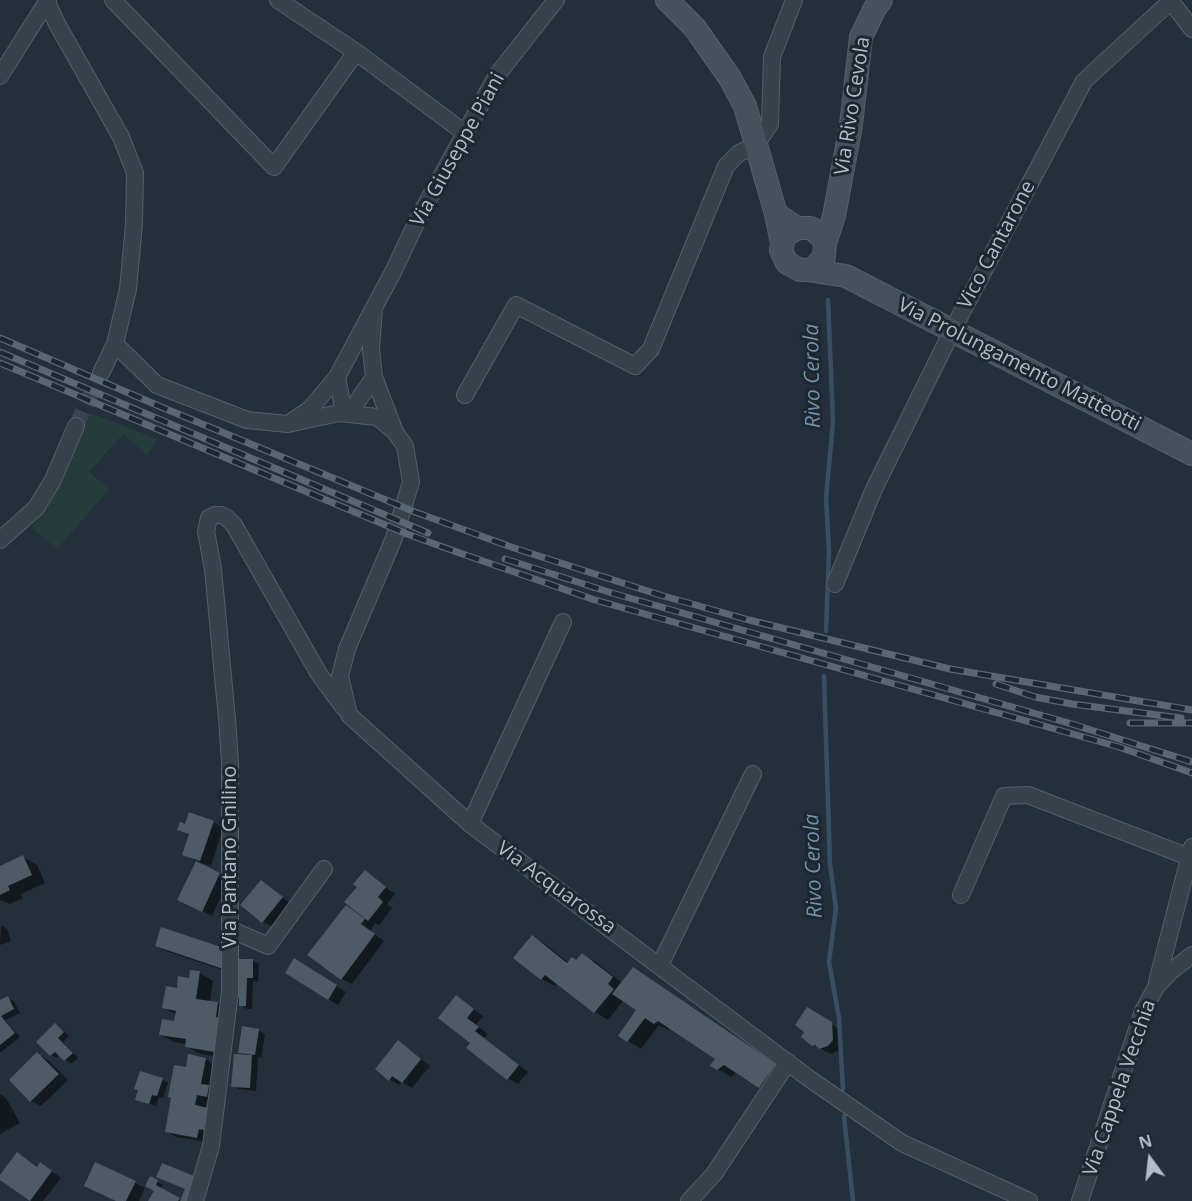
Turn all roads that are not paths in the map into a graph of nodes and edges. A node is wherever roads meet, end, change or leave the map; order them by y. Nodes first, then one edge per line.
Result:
1 (113, 0) edge
2 (278, 0) edge
3 (556, 0) edge
4 (667, 0) edge
5 (794, 0) edge
6 (881, 0) edge
7 (1170, 0) edge
8 (46, 1) edge
9 (1192, 29) edge
10 (356, 52) junction
11 (0, 76) edge
12 (465, 133) junction
13 (755, 146) junction
14 (834, 216) junction
15 (795, 232) junction
16 (825, 247) junction
17 (807, 270) junction
18 (846, 276) junction
19 (374, 308) junction
20 (952, 331) junction
21 (115, 344) junction
22 (102, 373) tunnel mouth
23 (374, 376) junction
24 (337, 377) junction
25 (465, 395) dead end
26 (349, 414) junction
27 (288, 424) junction
28 (76, 426) tunnel mouth
29 (395, 432) junction
30 (1192, 454) edge
31 (215, 514) joint
32 (0, 540) edge
33 (835, 584) dead end
34 (563, 622) dead end
35 (349, 715) junction
36 (753, 774) dead end
37 (470, 824) junction
38 (1191, 852) edge
39 (324, 869) dead end
40 (961, 895) dead end
41 (1185, 906) edge
42 (230, 929) junction
43 (1192, 955) edge
44 (660, 965) junction
45 (1156, 987) junction
46 (788, 1062) junction
47 (195, 1201) edge
48 (689, 1201) edge
49 (1029, 1201) edge
50 (1080, 1201) edge

1 - 10 street
2 - 10 street
3 - 12 street, Via Giuseppe Piani
4 - 13 street, Via Prolungamento Matteotti
5 - 13 street
6 - 14 street, Via Rivo Cevola
7 - 9 street
7 - 20 street, Vico Cantarone
8 - 11 street
8 - 21 street
10 - 12 street
12 - 19 street, Via Giuseppe Piani
13 - 15 street, Via Prolungamento Matteotti
13 - 25 street
14 - 15 street
14 - 16 street, Via Rivo Cevola
15 - 16 street, Via Prolungamento Matteotti
15 - 17 street, Via Prolungamento Matteotti
16 - 17 street
16 - 18 street, Via Prolungamento Matteotti
17 - 18 street, Via Prolungamento Matteotti
18 - 20 street, Via Prolungamento Matteotti
19 - 23 street
19 - 24 street, Via Giuseppe Piani
20 - 30 street, Via Prolungamento Matteotti
20 - 33 street, Vico Cantarone
21 - 22 street
21 - 27 street
23 - 26 street
23 - 29 street
24 - 26 street
24 - 27 street, Via Giuseppe Piani
26 - 27 street
26 - 29 street
28 - 32 street
29 - 35 street
31 - 35 street, Via Acquarossa
31 - 42 street, Via Pantano Gnilino
34 - 37 street
35 - 37 street, Via Acquarossa
36 - 44 street
37 - 44 street, Via Acquarossa
38 - 40 street
38 - 41 street
39 - 42 street
41 - 45 street
42 - 47 street, Via Pantano Gnilino
43 - 45 street, Via Cappela Vecchia
44 - 46 street, Via Acquarossa
45 - 50 street, Via Cappela Vecchia
46 - 48 street
46 - 49 street, Via Acquarossa

